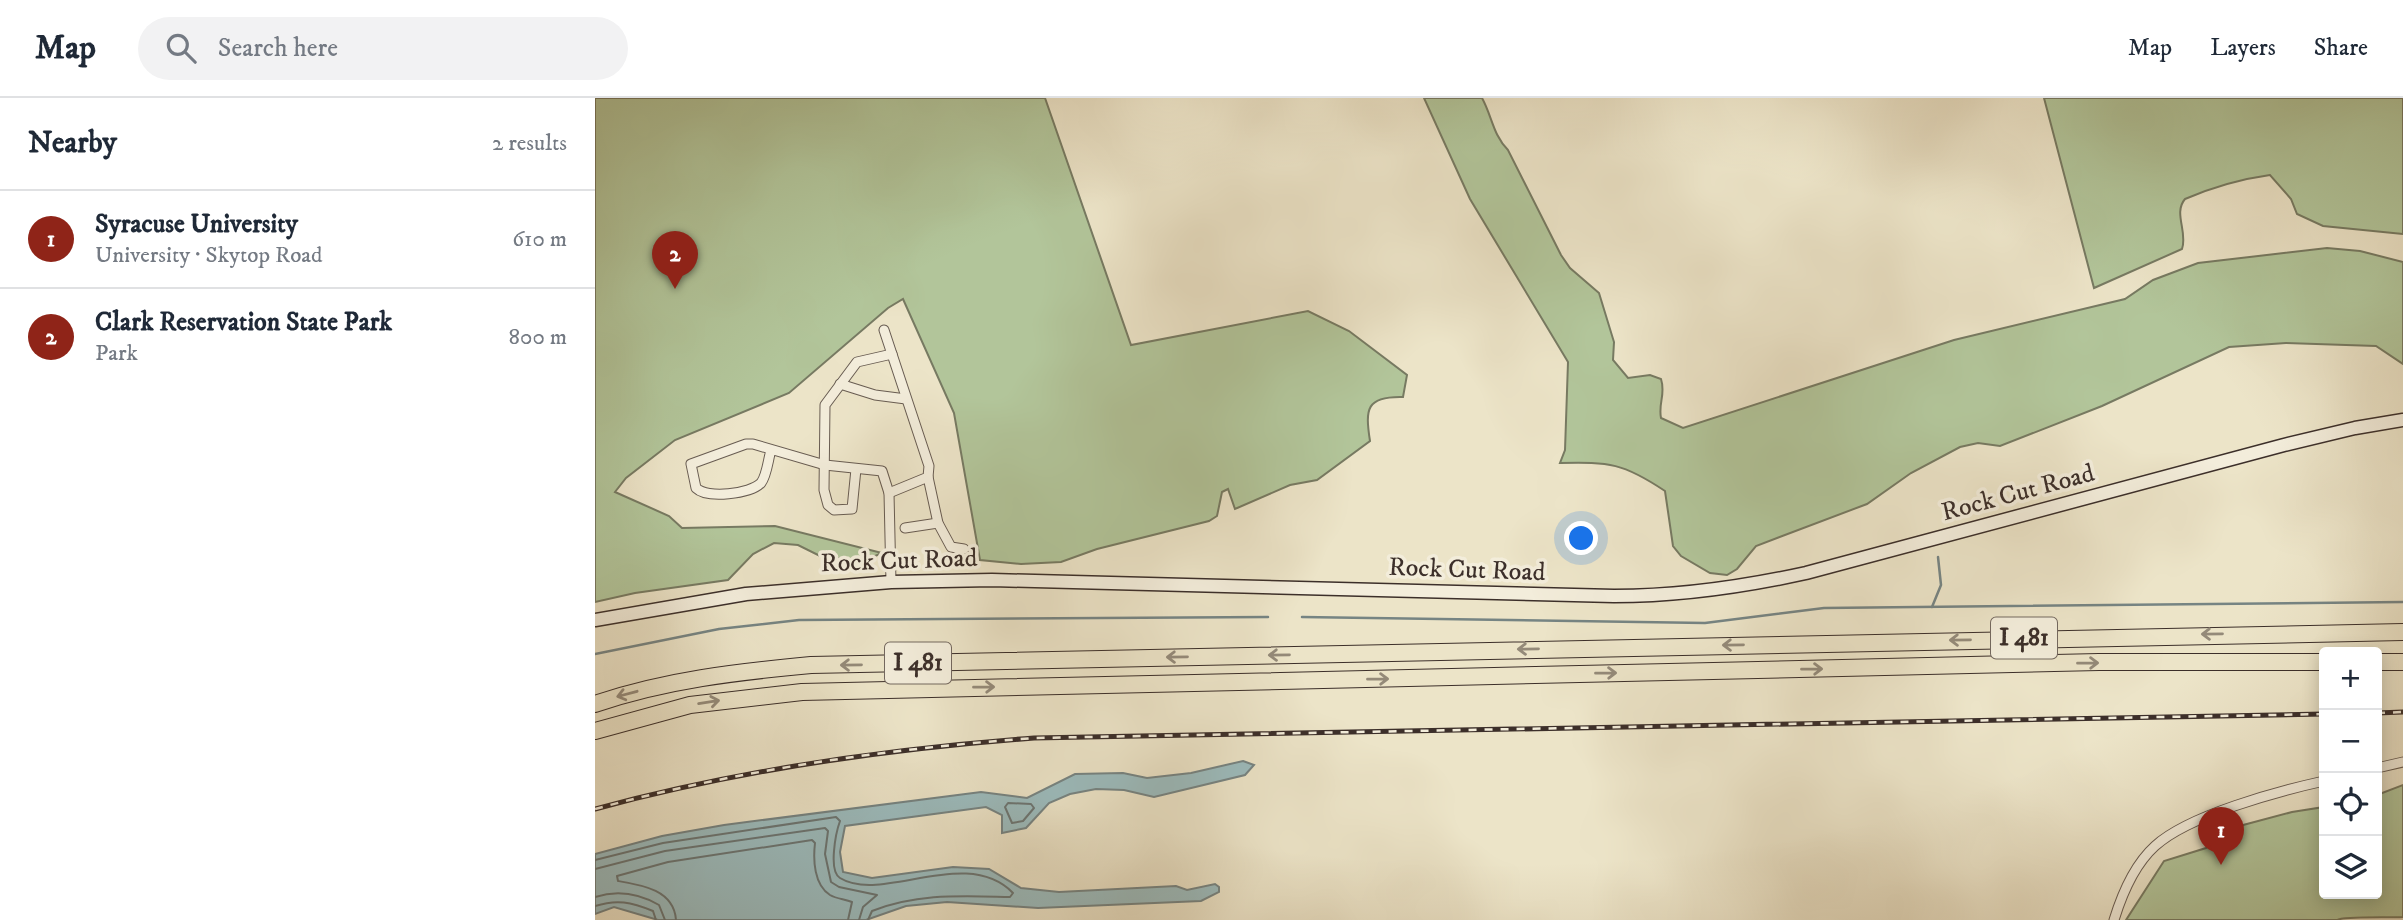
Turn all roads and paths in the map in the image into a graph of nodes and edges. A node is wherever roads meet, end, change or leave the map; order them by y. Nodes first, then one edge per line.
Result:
1 (884, 330) dead end
2 (892, 354) junction
3 (840, 384) junction
4 (906, 399) junction
5 (2403, 420) edge
6 (771, 450) junction
7 (825, 466) junction
8 (856, 469) junction
9 (928, 477) junction
10 (889, 493) junction
11 (938, 523) junction
12 (905, 528) dead end
13 (964, 549) dead end
14 (891, 582) junction
15 (595, 620) edge
16 (2403, 623) edge
17 (2403, 632) edge
18 (2252, 634) junction
19 (2319, 662) edge
20 (2382, 662) edge
21 (2403, 662) edge
22 (595, 704) edge
23 (595, 731) edge
24 (2403, 762) edge
25 (2382, 767) edge
26 (2319, 782) edge
27 (2114, 920) edge

1 - 2 street
2 - 3 street
2 - 4 street
3 - 4 street
3 - 7 street
4 - 9 street
5 - 14 street, Rock Cut Road
6 - 6 street
6 - 7 street
7 - 8 street
7 - 8 street
8 - 10 street
9 - 10 street
9 - 11 street
10 - 14 street
11 - 12 street
11 - 13 street
14 - 15 street, Rock Cut Road
16 - 18 highway
17 - 18 highway, I 481
18 -> 22 highway, I 481
23 -> 19 highway, I 481
20 - 21 highway
24 - 25 street
26 - 27 street

